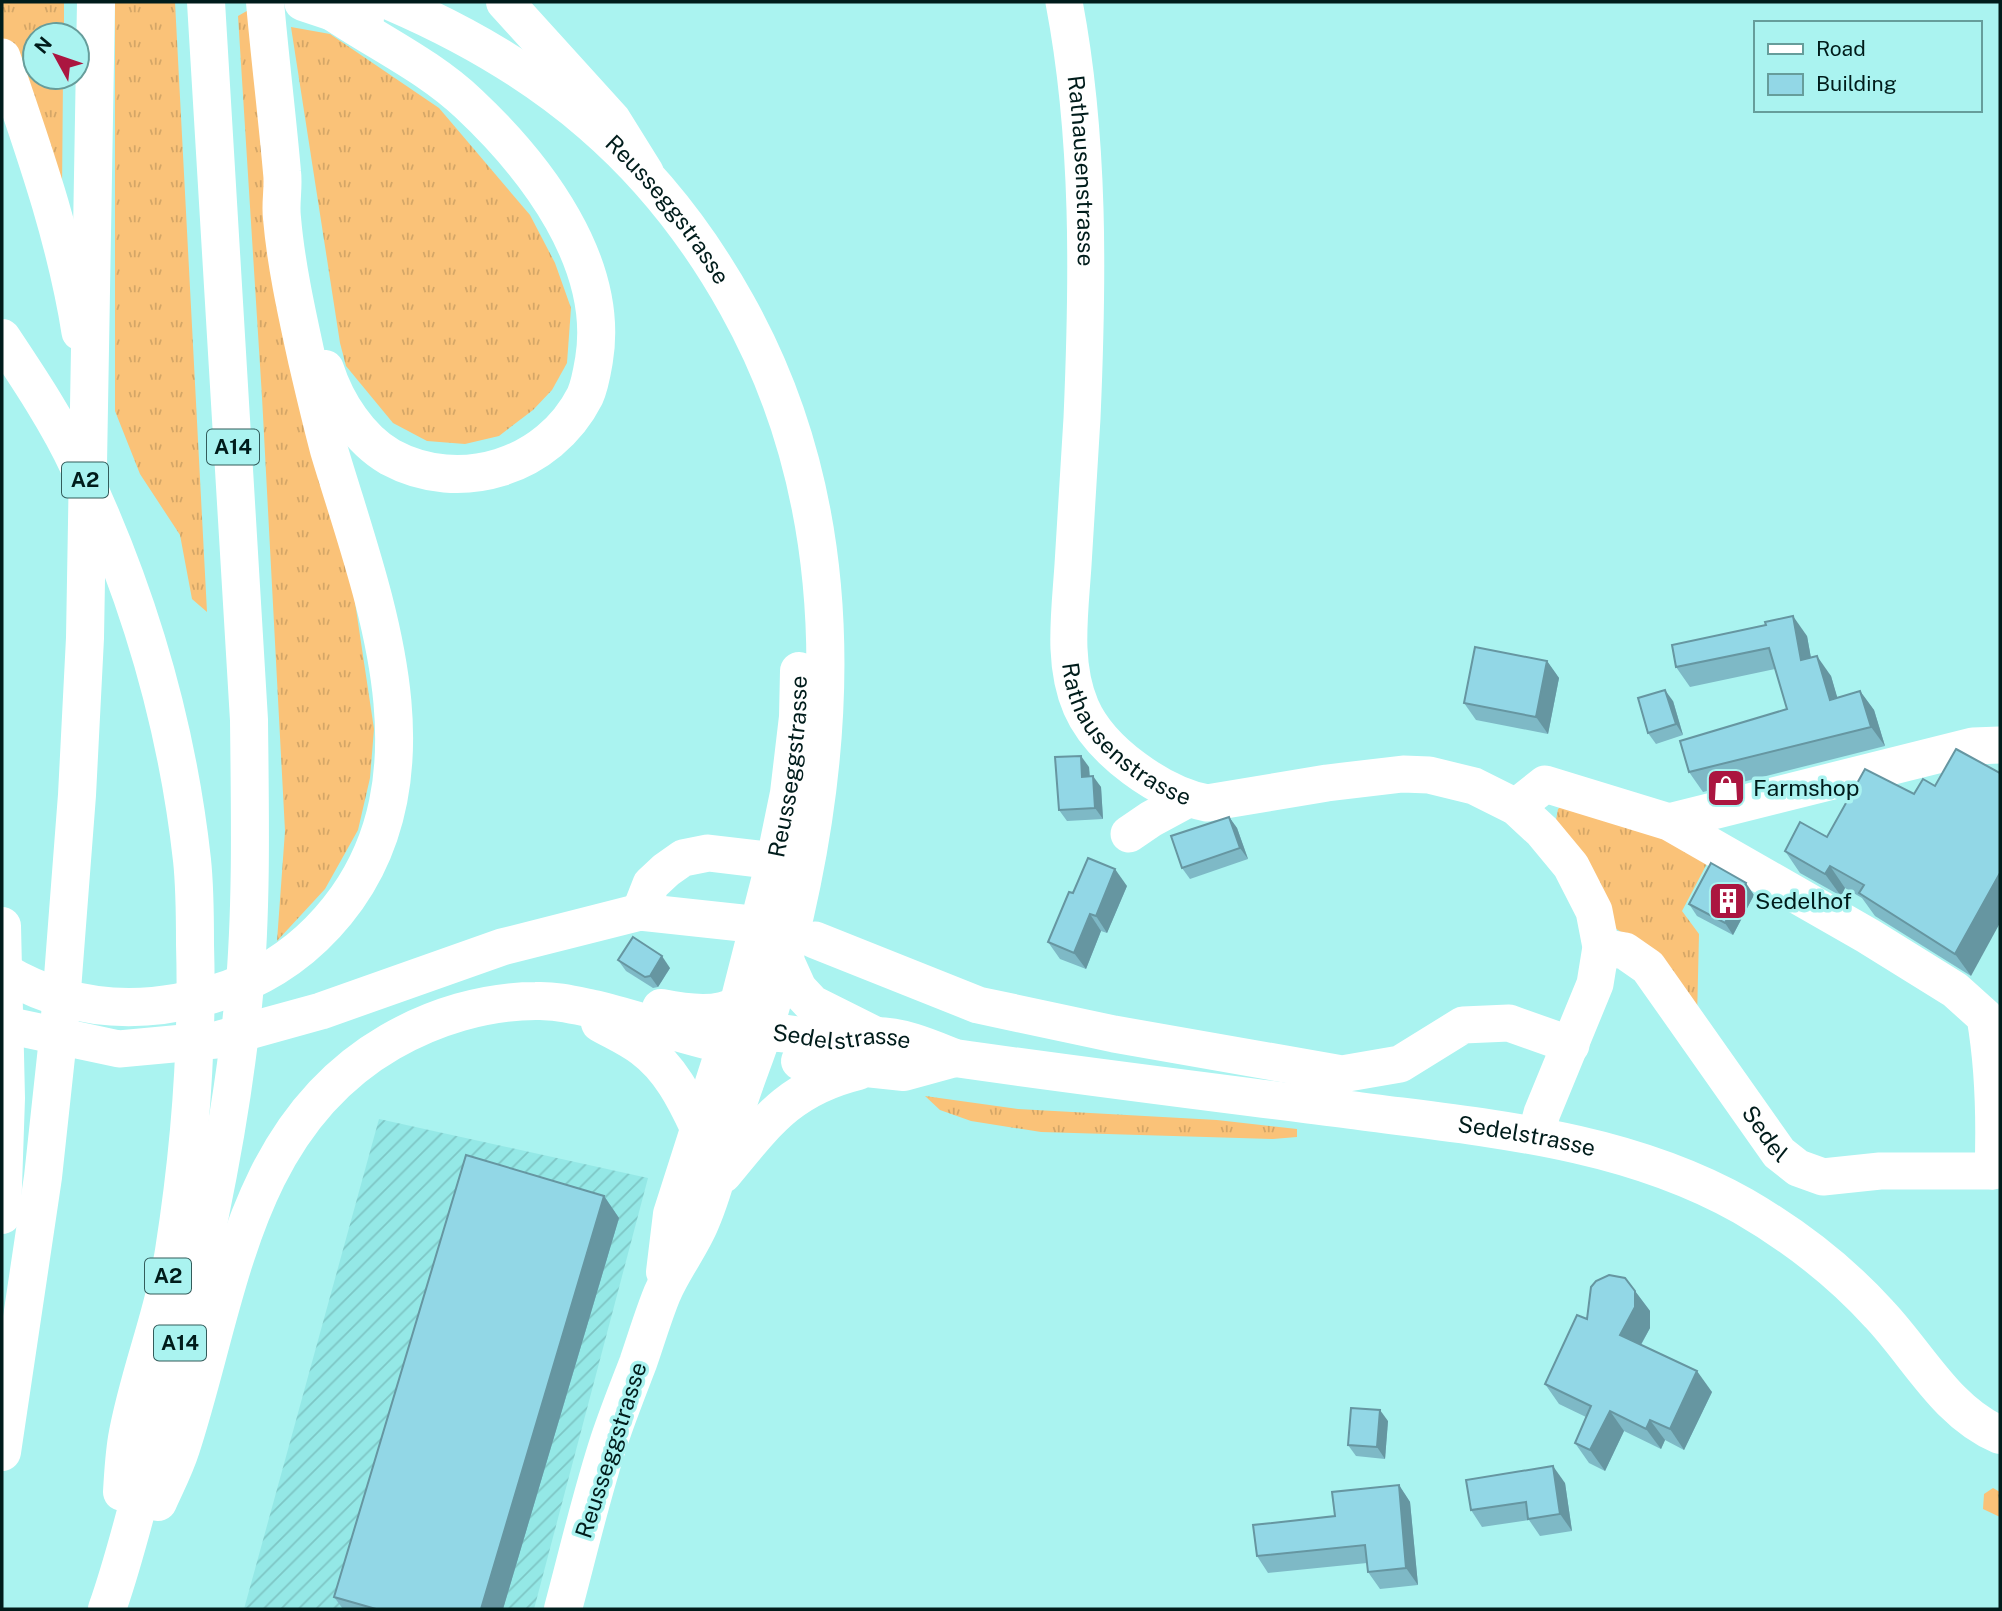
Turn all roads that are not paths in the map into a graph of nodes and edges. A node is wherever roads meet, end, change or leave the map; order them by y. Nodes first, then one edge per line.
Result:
1 (96, 2) edge
2 (206, 2) edge
3 (265, 2) edge
4 (392, 2) edge
5 (505, 2) edge
6 (1064, 2) edge
7 (318, 7) edge
8 (2, 57) edge
9 (645, 173) junction
10 (283, 177) junction
11 (2, 338) edge
12 (90, 397) junction
13 (2000, 745) edge
14 (1188, 799) junction
15 (1516, 807) junction
16 (1669, 822) junction
17 (1129, 834) dead end
18 (775, 861) junction
19 (640, 912) junction
20 (742, 923) dead end
21 (2, 926) edge
22 (1601, 947) junction
23 (792, 960) junction
24 (2, 971) edge
25 (569, 1004) junction
26 (2, 1024) edge
27 (746, 1034) junction
28 (1571, 1045) junction
29 (872, 1052) junction
30 (698, 1128) junction
31 (1536, 1135) junction
32 (1996, 1170) edge
33 (715, 1184) junction
34 (2, 1215) edge
35 (663, 1292) junction
36 (2000, 1435) edge
37 (2, 1452) edge
38 (111, 1597) edge
39 (563, 1609) edge

1 - 12 main road
2 - 38 main road, A14
3 - 10 main road
4 - 9 main road, Reusseggstrasse
5 - 9 main road
6 - 14 street, Rathausenstrasse
7 - 10 main road
7 - 18 main road, Reusseggstrasse
8 - 12 street
9 - 23 main road, Reusseggstrasse
10 - 24 main road
11 - 38 main road, A2
12 - 37 main road
13 - 16 street
14 - 15 street, Rathausenstrasse
14 - 17 street
15 - 16 street
15 - 22 street, Rathausenstrasse
16 - 32 street
18 - 19 street
18 - 27 main road, Reusseggstrasse
19 - 20 street
19 - 26 street
21 - 34 main road
22 - 28 street, Rathausenstrasse
22 - 32 street, Sedel
23 - 27 main road
23 - 28 street
23 - 29 main road
25 - 27 main road, A2
25 - 30 main road, A2
25 - 38 main road, A2
27 - 29 main road, Sedelstrasse
27 - 30 main road, Reusseggstrasse
27 - 33 main road, Reusseggstrasse
28 - 31 street, Rathausenstrasse
29 - 31 main road, Sedelstrasse
29 - 33 main road
30 - 35 main road, Reusseggstrasse
31 - 36 main road, Sedelstrasse
33 - 35 main road, Reusseggstrasse
35 - 39 main road, Reusseggstrasse

